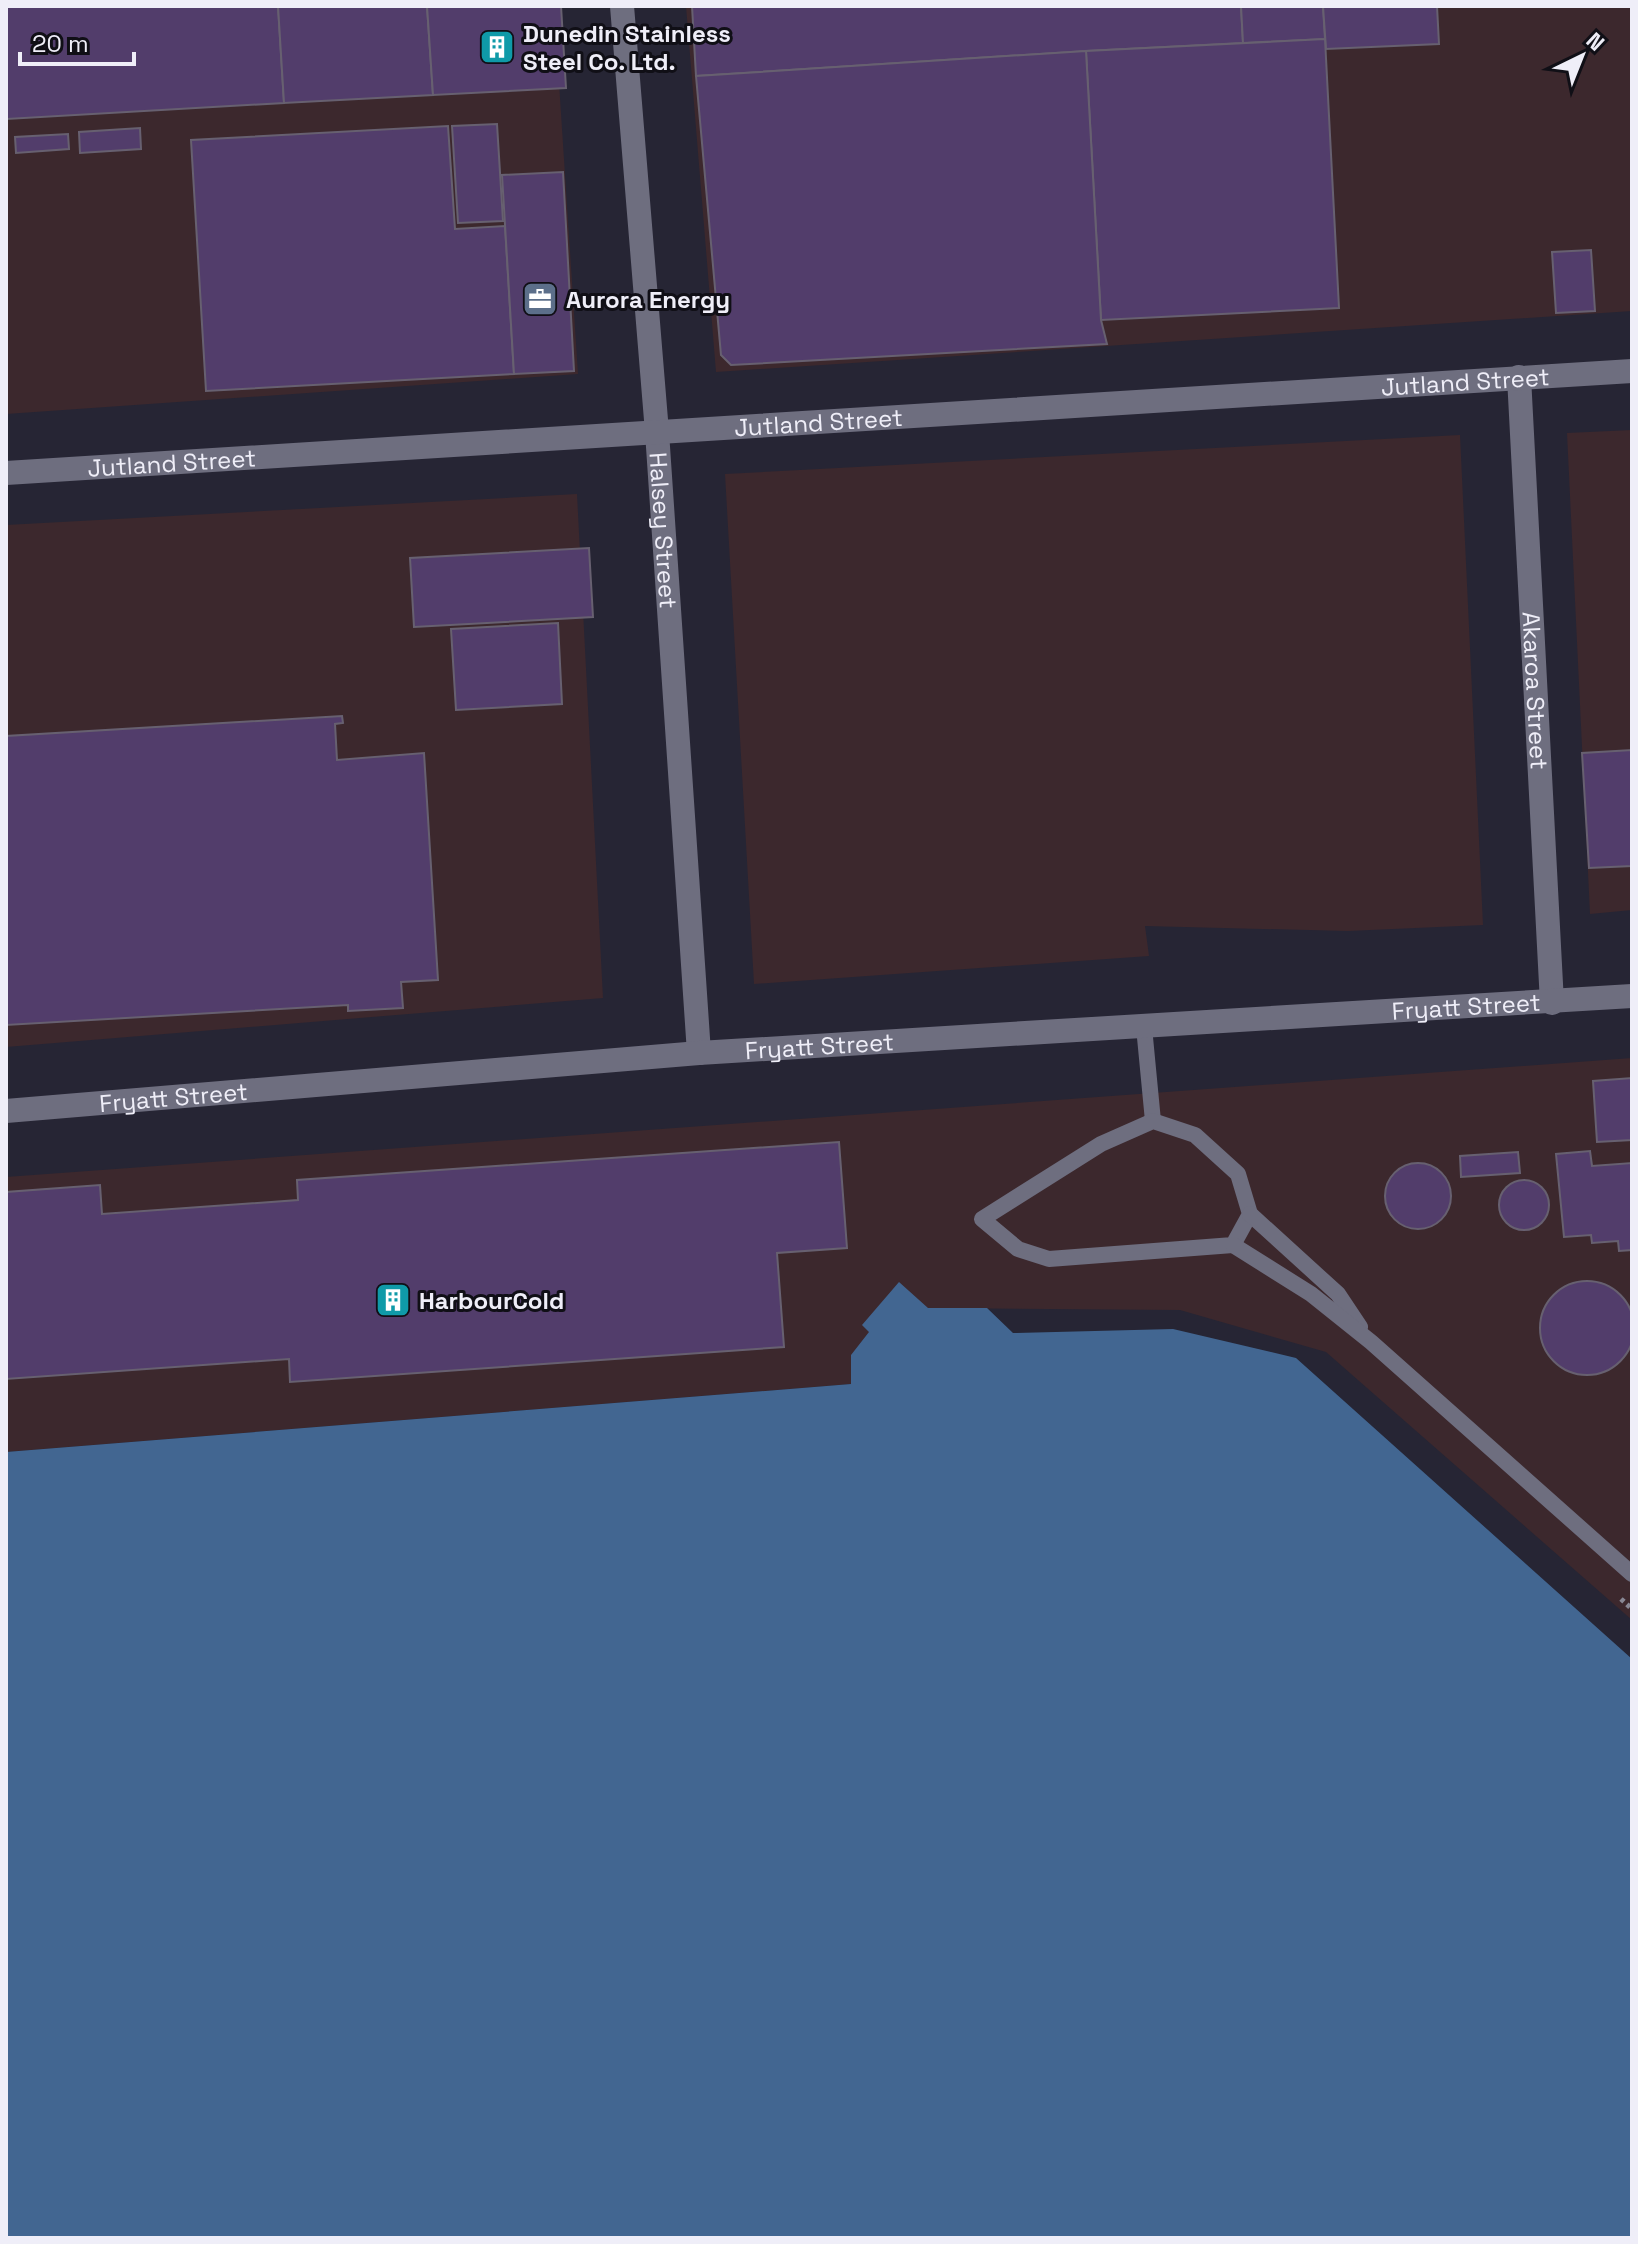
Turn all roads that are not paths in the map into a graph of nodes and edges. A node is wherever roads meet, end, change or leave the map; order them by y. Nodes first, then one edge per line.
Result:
1 (622, 6) edge
2 (1632, 371) edge
3 (1519, 377) junction
4 (657, 432) junction
5 (6, 473) edge
6 (1632, 996) edge
7 (1552, 1003) junction
8 (1144, 1027) junction
9 (699, 1053) junction
10 (6, 1111) edge
11 (1153, 1121) junction
12 (1250, 1214) junction
13 (1233, 1245) junction
14 (1371, 1342) junction
15 (1632, 1574) edge

1 - 4 street, Halsey Street
2 - 3 street, Jutland Street
3 - 4 street, Jutland Street
3 - 7 street, Akaroa Street
4 - 5 street, Jutland Street
4 - 9 street, Halsey Street
6 - 7 street, Fryatt Street
7 - 8 street, Fryatt Street
8 - 9 street, Fryatt Street
8 - 11 lane
9 - 10 street, Fryatt Street
11 - 12 lane
11 - 13 lane
12 - 13 lane
12 - 14 lane
13 - 14 lane
14 - 15 lane

